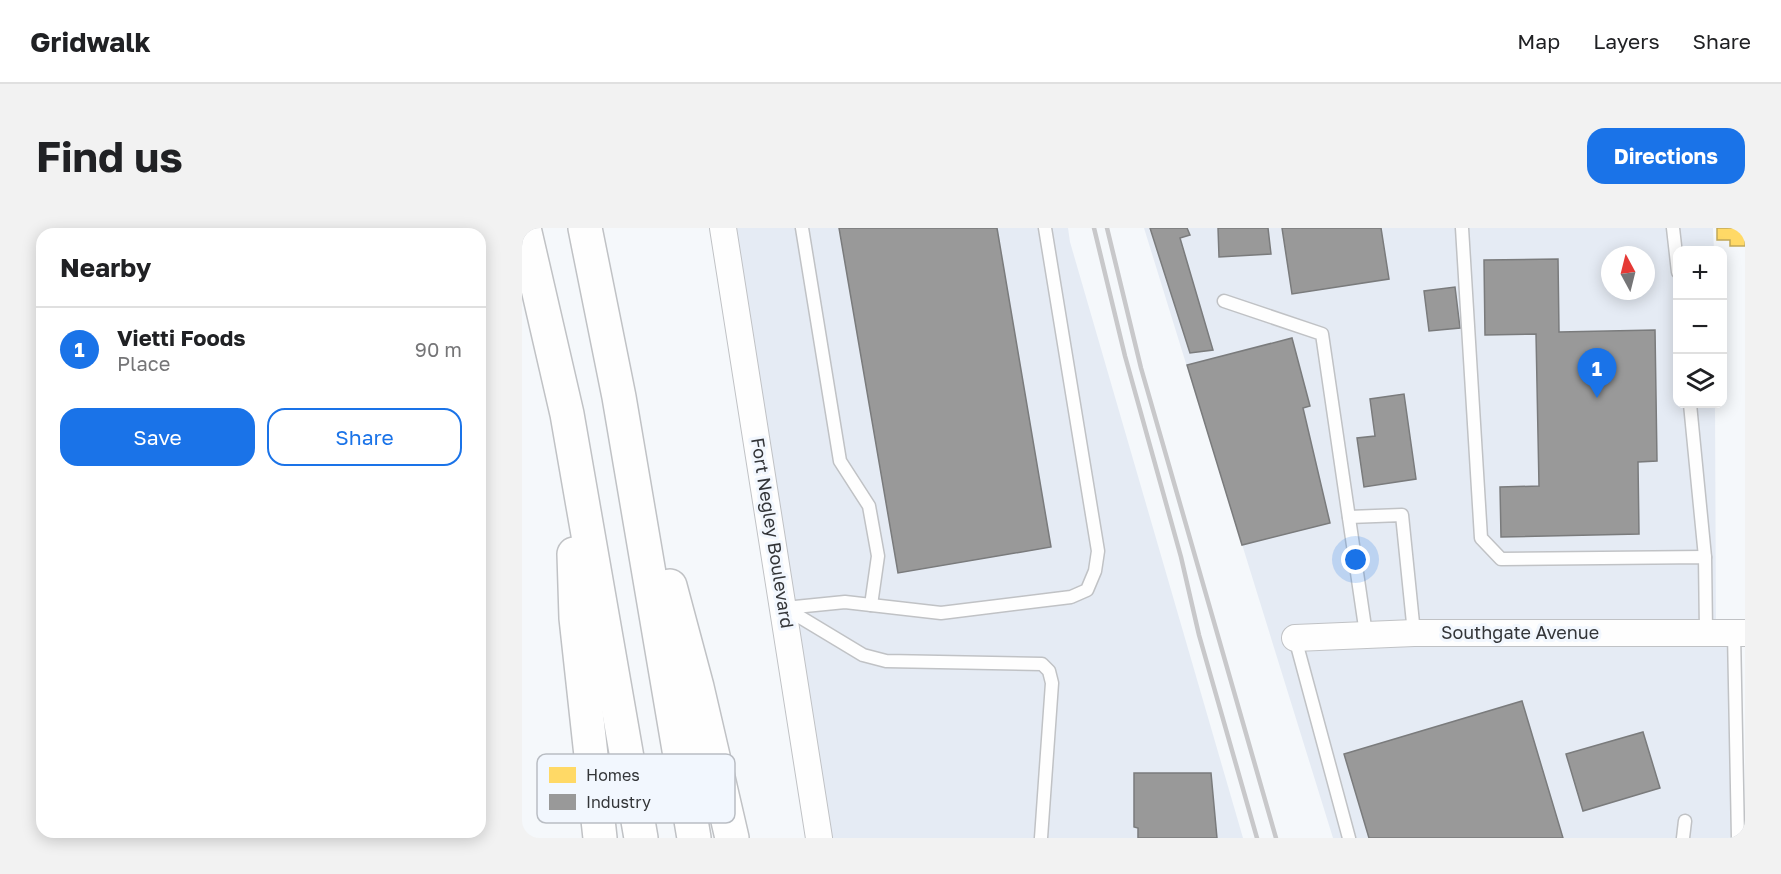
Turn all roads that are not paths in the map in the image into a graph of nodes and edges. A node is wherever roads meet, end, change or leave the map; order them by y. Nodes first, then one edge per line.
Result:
1 (524, 228) edge
2 (585, 228) edge
3 (723, 228) edge
4 (802, 228) edge
5 (1045, 228) edge
6 (1462, 228) edge
7 (1673, 228) edge
8 (1675, 246) edge
9 (1224, 301) dead end
10 (619, 397) junction
11 (1690, 408) edge
12 (567, 414) junction
13 (1349, 517) junction
14 (1705, 557) junction
15 (871, 605) junction
16 (784, 608) junction
17 (1706, 632) junction
18 (1414, 633) junction
19 (1740, 633) edge
20 (1366, 634) junction
21 (1295, 638) joint
22 (591, 754) edge
23 (626, 754) edge
24 (680, 754) edge
25 (713, 754) edge
26 (1685, 821) dead end
27 (598, 823) edge
28 (637, 823) edge
29 (691, 823) edge
30 (729, 823) edge
31 (600, 838) edge
32 (640, 838) edge
33 (694, 838) edge
34 (732, 838) edge
35 (819, 838) edge
36 (1041, 838) edge
37 (1349, 838) edge
38 (1683, 838) edge
39 (1738, 838) edge

1 - 12 highway
2 - 10 highway
3 - 16 street, Fort Negley Boulevard
4 - 15 lane
5 - 15 lane
6 - 14 lane
7 - 8 lane
9 - 13 lane
10 - 24 highway
10 - 25 highway
11 - 14 lane
12 - 22 highway
12 - 23 highway
13 - 18 lane
13 - 20 lane
14 - 17 lane
15 - 16 lane
16 - 35 street, Fort Negley Boulevard
16 - 36 lane
17 - 18 street, Southgate Avenue
17 - 19 street, Southgate Avenue
18 - 20 street, Southgate Avenue
19 - 39 lane
20 - 21 street, Southgate Avenue
21 - 37 lane
26 - 38 lane
27 - 31 highway
28 - 32 highway
29 - 33 highway
30 - 34 highway

